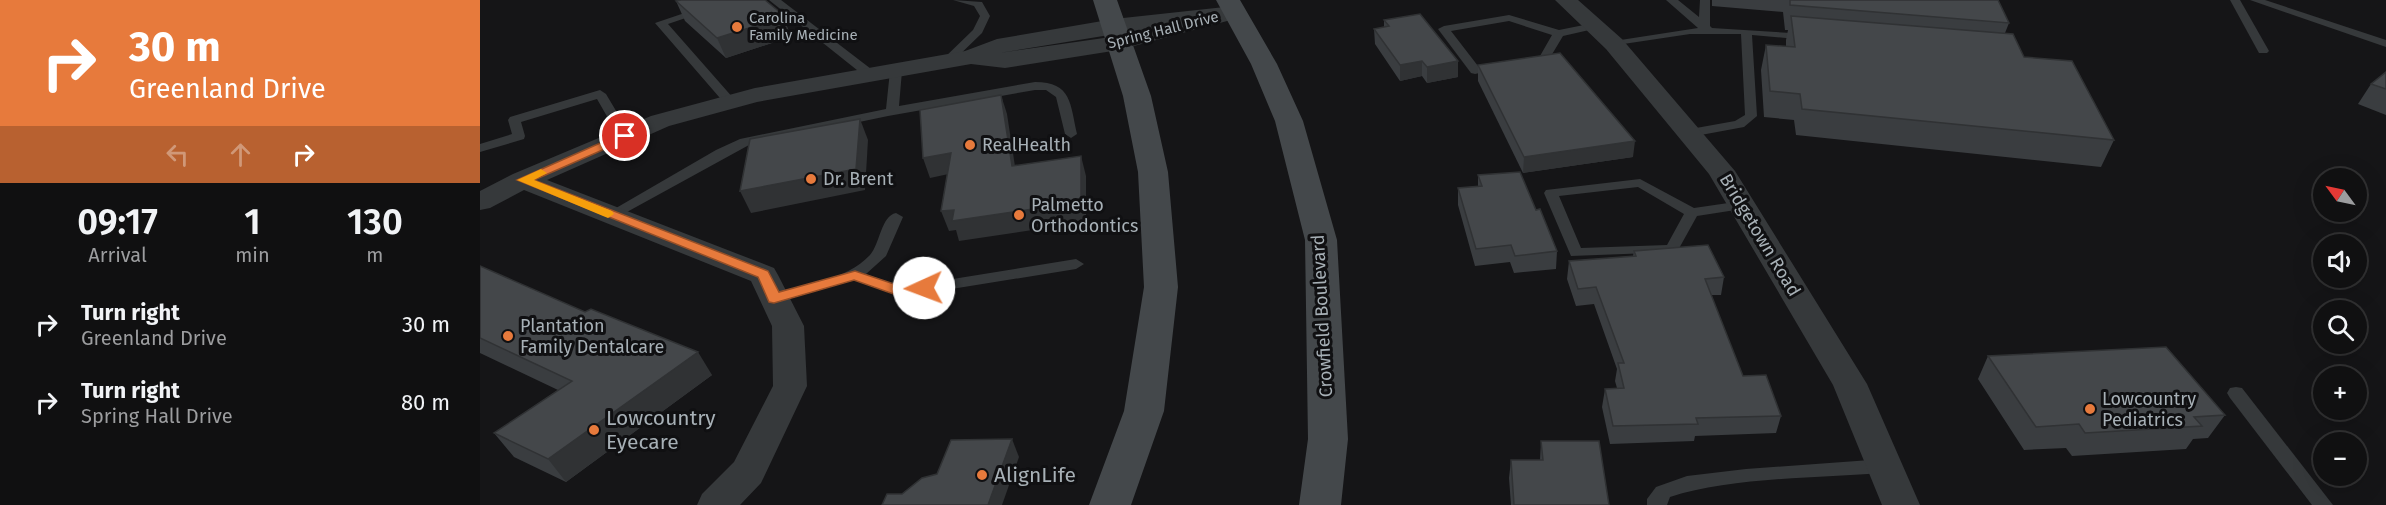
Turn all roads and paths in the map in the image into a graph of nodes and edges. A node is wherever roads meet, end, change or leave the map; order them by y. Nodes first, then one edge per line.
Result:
1 (734, 0) edge
2 (774, 0) edge
3 (958, 0) edge
4 (1566, 0) edge
5 (1671, 0) edge
6 (1705, 0) edge
7 (2235, 0) edge
8 (2255, 0) edge
9 (981, 2) edge
10 (1231, 6) edge
11 (1113, 23) edge
12 (1706, 29) junction
13 (1746, 32) junction
14 (1559, 33) junction
15 (1604, 35) junction
16 (1815, 38) edge
17 (2386, 44) edge
18 (2264, 51) dead end
19 (958, 60) junction
20 (896, 71) junction
21 (871, 75) junction
22 (730, 102) junction
23 (892, 111) junction
24 (1690, 133) junction
25 (1071, 134) dead end
26 (625, 136) junction
27 (480, 148) edge
28 (523, 180) junction
29 (480, 202) edge
30 (1742, 205) junction
31 (1692, 213) junction
32 (610, 215) junction
33 (896, 218) dead end
34 (1076, 264) dead end
35 (855, 275) junction
36 (774, 298) junction
37 (2236, 393) dead end
38 (1884, 465) junction
39 (716, 505) edge
40 (1110, 505) edge
41 (1320, 505) edge
42 (1657, 505) edge
43 (1901, 505) edge
44 (2323, 505) edge

1 - 22 lane
2 - 21 lane
3 - 9 lane
4 - 15 street, Bridgetown Road
5 - 12 lane
6 - 12 lane
7 - 18 lane
8 - 17 lane
9 - 19 lane
10 - 11 street, Spring Hall Drive
10 - 41 main road, Crowfield Boulevard
11 - 19 street, Spring Hall Drive
11 - 40 main road
12 - 13 lane
12 - 15 lane
13 - 16 lane
13 - 24 lane
14 - 14 lane
14 - 15 lane
15 - 24 street, Bridgetown Road
19 - 20 street, Spring Hall Drive
20 - 21 street, Spring Hall Drive
20 - 23 lane
21 - 22 street, Spring Hall Drive
22 - 26 street, Spring Hall Drive
23 - 25 lane
23 - 32 lane
24 - 30 street, Bridgetown Road
26 - 27 lane
26 - 28 street, Spring Hall Drive
28 - 29 street, Spring Hall Drive
28 - 32 street
30 - 31 lane
30 - 38 street, Bridgetown Road
31 - 31 lane
32 - 36 street
33 - 35 lane
34 - 35 lane
35 - 36 lane
36 - 39 street
37 - 44 lane
38 - 42 lane
38 - 43 street, Bridgetown Road

